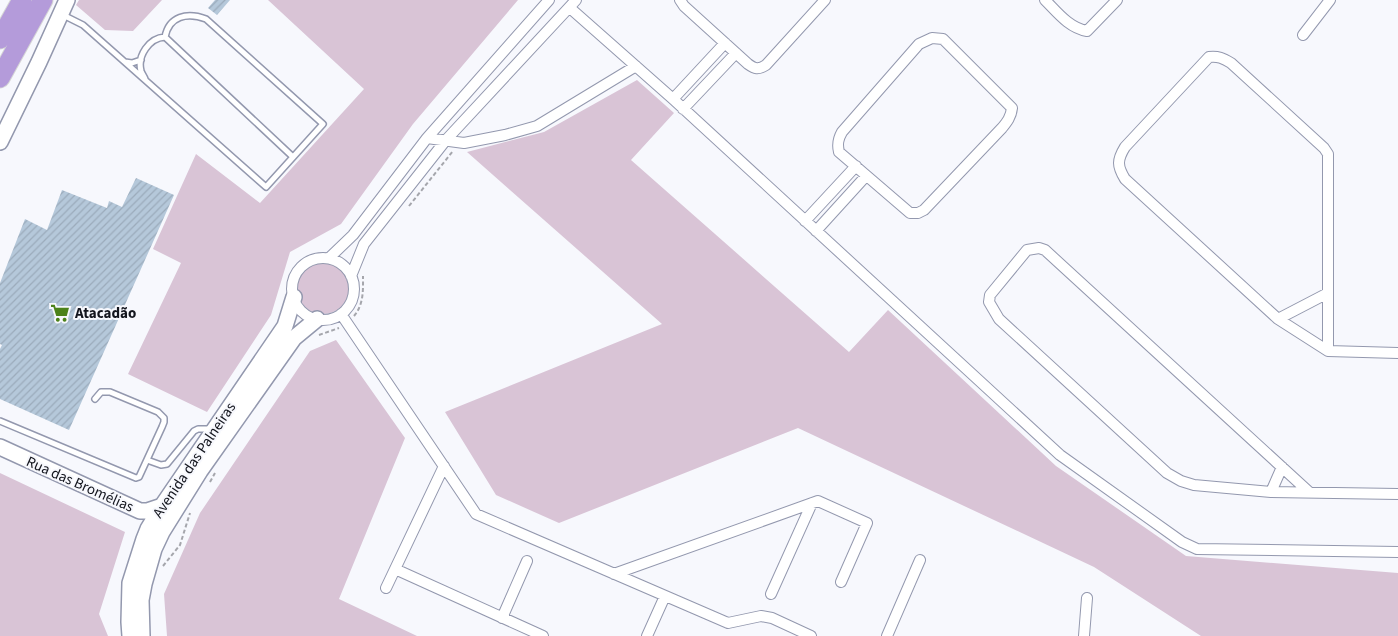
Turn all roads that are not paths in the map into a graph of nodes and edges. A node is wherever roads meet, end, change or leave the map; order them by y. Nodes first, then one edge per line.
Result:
1 (22, 0) edge
2 (43, 0) edge
3 (549, 0) edge
4 (680, 0) edge
5 (825, 0) edge
6 (1045, 0) edge
7 (1117, 0) edge
8 (1330, 0) edge
9 (573, 4) edge
10 (64, 7) edge
11 (1303, 35) dead end
12 (164, 38) junction
13 (0, 39) edge
14 (725, 43) junction
15 (736, 53) junction
16 (141, 60) junction
17 (124, 62) junction
18 (636, 66) junction
19 (0, 78) edge
20 (145, 79) junction
21 (673, 99) junction
22 (683, 109) junction
23 (428, 138) junction
24 (446, 140) junction
25 (0, 142) edge
26 (293, 157) junction
27 (856, 166) junction
28 (866, 176) junction
29 (805, 221) junction
30 (816, 231) junction
31 (329, 258) junction
32 (351, 276) junction
33 (1328, 293) junction
34 (294, 297) junction
35 (317, 319) junction
36 (343, 319) junction
37 (1278, 319) junction
38 (1328, 351) junction
39 (1398, 353) edge
40 (95, 399) dead end
41 (0, 421) edge
42 (214, 430) junction
43 (0, 447) edge
44 (0, 454) edge
45 (148, 460) junction
46 (444, 466) junction
47 (1282, 467) junction
48 (1271, 492) junction
49 (1308, 492) junction
50 (1398, 494) edge
51 (812, 503) junction
52 (162, 506) junction
53 (144, 539) junction
54 (1398, 552) edge
55 (920, 560) dead end
56 (527, 561) dead end
57 (395, 568) junction
58 (614, 574) junction
59 (841, 582) dead end
60 (386, 588) dead end
61 (771, 594) dead end
62 (665, 596) junction
63 (1086, 598) dead end
64 (502, 618) junction
65 (130, 636) edge
66 (142, 636) edge
67 (543, 636) edge
68 (647, 636) edge
69 (811, 636) edge
70 (887, 636) edge
71 (1084, 636) edge

1 - 13 highway
2 - 19 highway
3 - 23 street
4 - 14 street
5 - 15 street
6 - 7 street
8 - 11 street
9 - 18 street
9 - 24 street
10 - 17 lane
10 - 25 street
12 - 16 lane
12 - 26 lane
12 - 26 lane
14 - 15 street
14 - 21 street
15 - 22 street
16 - 17 lane
16 - 20 lane
17 - 20 lane
18 - 21 street
18 - 24 street
20 - 26 lane
21 - 22 street
22 - 29 street
23 - 24 street
23 - 31 street
24 - 32 street
27 - 28 street
27 - 28 street
27 - 29 street
28 - 30 street
29 - 30 street
30 - 54 street
31 - 32 street
31 - 34 street
32 - 36 street
33 - 37 street
33 - 37 street
33 - 38 street
34 - 35 street
34 - 42 street, Avenida das Palneiras
35 - 36 street
35 - 66 street, Avenida das Palneiras
36 - 46 street
37 - 38 street
38 - 39 street
40 - 45 lane
41 - 45 lane
42 - 45 lane
42 - 52 street, Avenida das Palneiras
43 - 52 street, Rua das Bromélias
44 - 53 street, Rua das Bromélias
46 - 57 street
46 - 58 street
47 - 48 street
47 - 48 street
47 - 49 street
48 - 49 street
49 - 50 street
51 - 58 street
51 - 59 street
51 - 61 street
52 - 53 street, Avenida das Palneiras
53 - 65 street, Avenida das Palneiras
55 - 70 street
56 - 64 street
57 - 60 street
57 - 64 street
58 - 62 street
62 - 68 street
62 - 69 street
63 - 71 street
64 - 67 street

